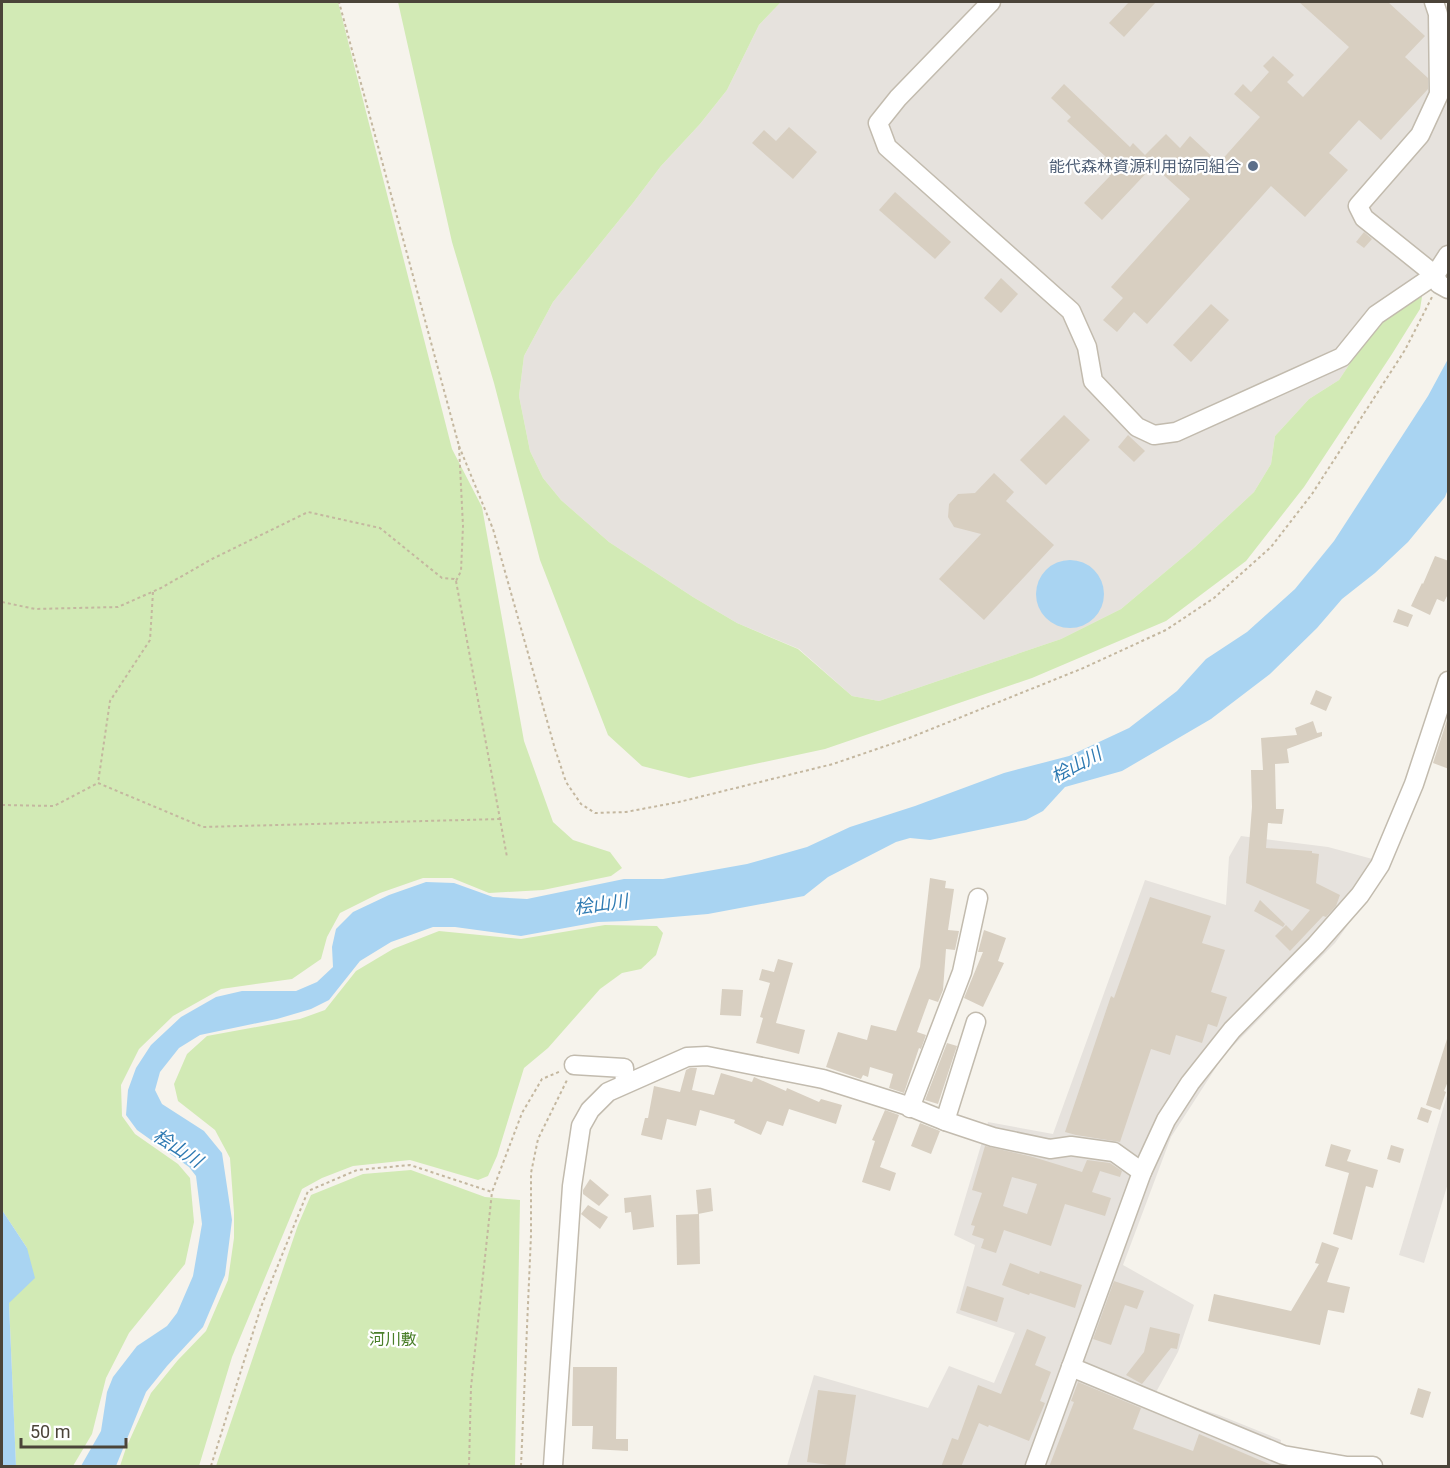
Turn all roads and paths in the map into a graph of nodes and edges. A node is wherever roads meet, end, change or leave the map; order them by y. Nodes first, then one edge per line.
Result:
1 (339, 2) edge
2 (992, 2) edge
3 (1434, 2) edge
4 (1449, 255) edge
5 (1442, 284) edge
6 (459, 446) junction
7 (456, 581) junction
8 (153, 591) junction
9 (2, 602) edge
10 (1449, 681) edge
11 (98, 783) junction
12 (2, 805) edge
13 (500, 819) junction
14 (507, 857) dead end
15 (978, 898) dead end
16 (976, 1023) dead end
17 (574, 1065) junction
18 (625, 1083) junction
19 (910, 1108) junction
20 (945, 1122) junction
21 (1142, 1172) junction
22 (492, 1192) junction
23 (1071, 1367) junction
24 (211, 1467) edge
25 (469, 1467) edge
26 (520, 1467) edge
27 (553, 1467) edge
28 (1035, 1467) edge
29 (1373, 1467) edge

1 - 6 path
2 - 5 street
3 - 5 street
4 - 5 street
5 - 6 path
6 - 7 path
7 - 8 path
7 - 13 path
8 - 9 path
8 - 11 path
10 - 21 street
11 - 12 path
11 - 13 path
13 - 14 path
15 - 19 street
16 - 20 street
17 - 18 street
17 - 22 path
17 - 26 path
18 - 19 street
18 - 27 street
19 - 20 street
20 - 21 street
21 - 23 street
22 - 24 path
22 - 25 path
23 - 28 street
23 - 29 street

